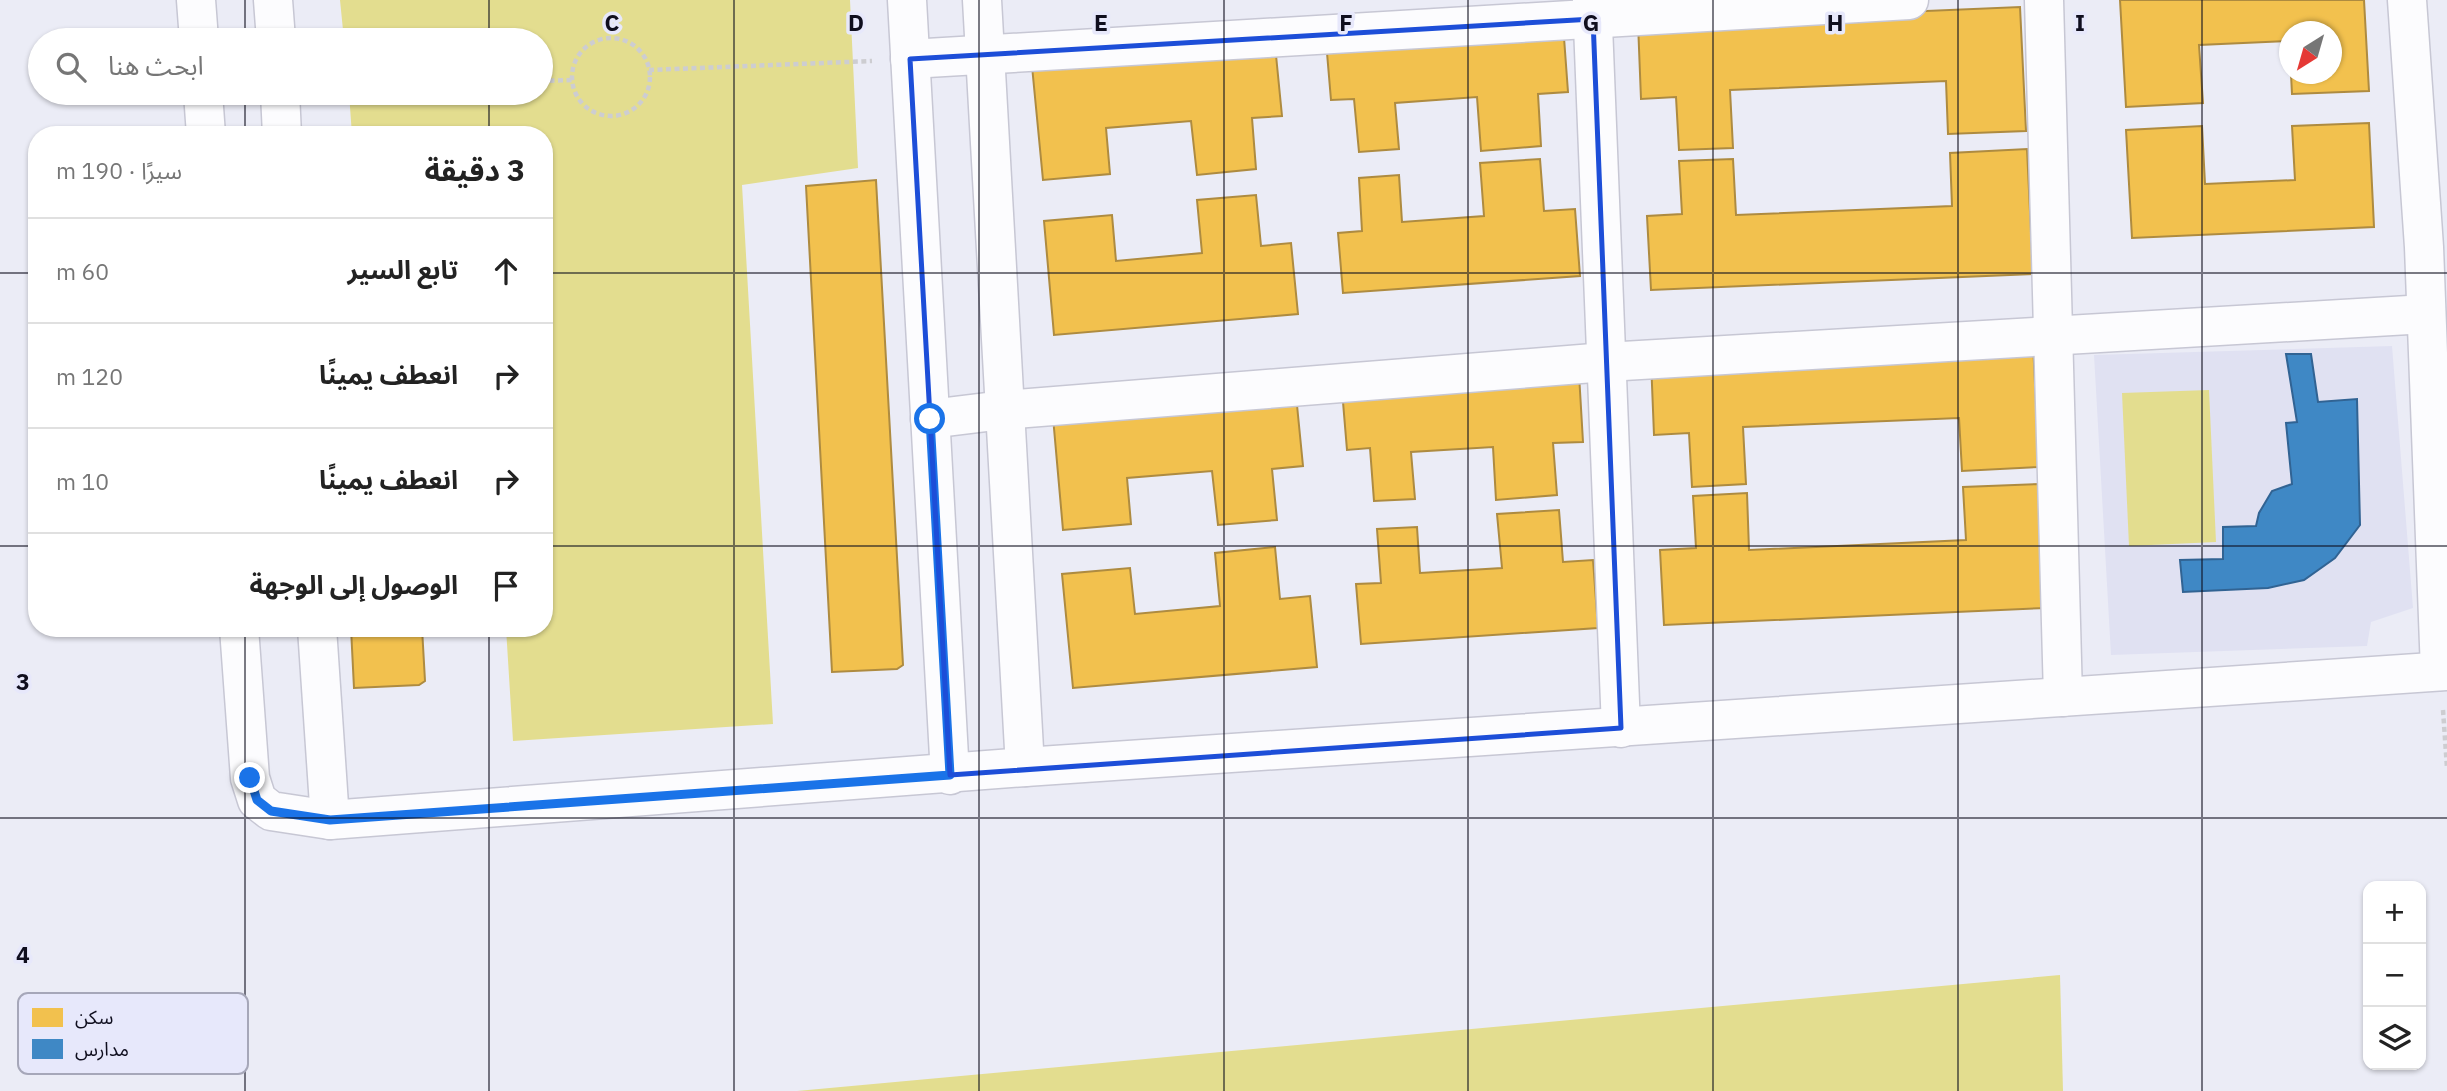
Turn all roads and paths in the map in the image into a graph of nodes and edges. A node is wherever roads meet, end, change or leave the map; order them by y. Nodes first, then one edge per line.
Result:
1 (197, 0) edge
2 (273, 0) edge
3 (907, 0) edge
4 (982, 0) edge
5 (1909, 0) edge
6 (2044, 0) edge
7 (2407, 0) edge
8 (1592, 9) edge
9 (198, 28) edge
10 (275, 28) edge
11 (985, 56) junction
12 (910, 59) junction
13 (649, 70) junction
14 (553, 80) edge
15 (572, 80) junction
16 (204, 105) edge
17 (281, 105) edge
18 (205, 126) edge
19 (282, 126) edge
20 (2435, 247) edge
21 (2426, 314) junction
22 (2053, 335) junction
23 (1606, 362) junction
24 (1003, 410) junction
25 (930, 419) junction
26 (240, 637) edge
27 (318, 637) edge
28 (2444, 671) edge
29 (2063, 697) junction
30 (1621, 728) junction
31 (1025, 767) junction
32 (2447, 768) edge
33 (950, 775) junction
34 (330, 820) junction

1 - 9 street
2 - 10 street
3 - 12 street
4 - 11 street
5 - 8 street
6 - 22 street
7 - 20 street
8 - 11 street
8 - 23 street
11 - 12 street
11 - 24 street
12 - 13 path
12 - 25 street
13 - 15 path
13 - 15 path
14 - 15 path
16 - 18 street
17 - 19 street
20 - 21 street
21 - 22 street
21 - 28 street
22 - 23 street
22 - 29 street
23 - 24 street
23 - 30 street
24 - 25 street
24 - 31 street
25 - 33 street
26 - 34 street
27 - 34 street
28 - 29 street
28 - 32 path
29 - 30 street
30 - 31 street
31 - 33 street
33 - 34 street

